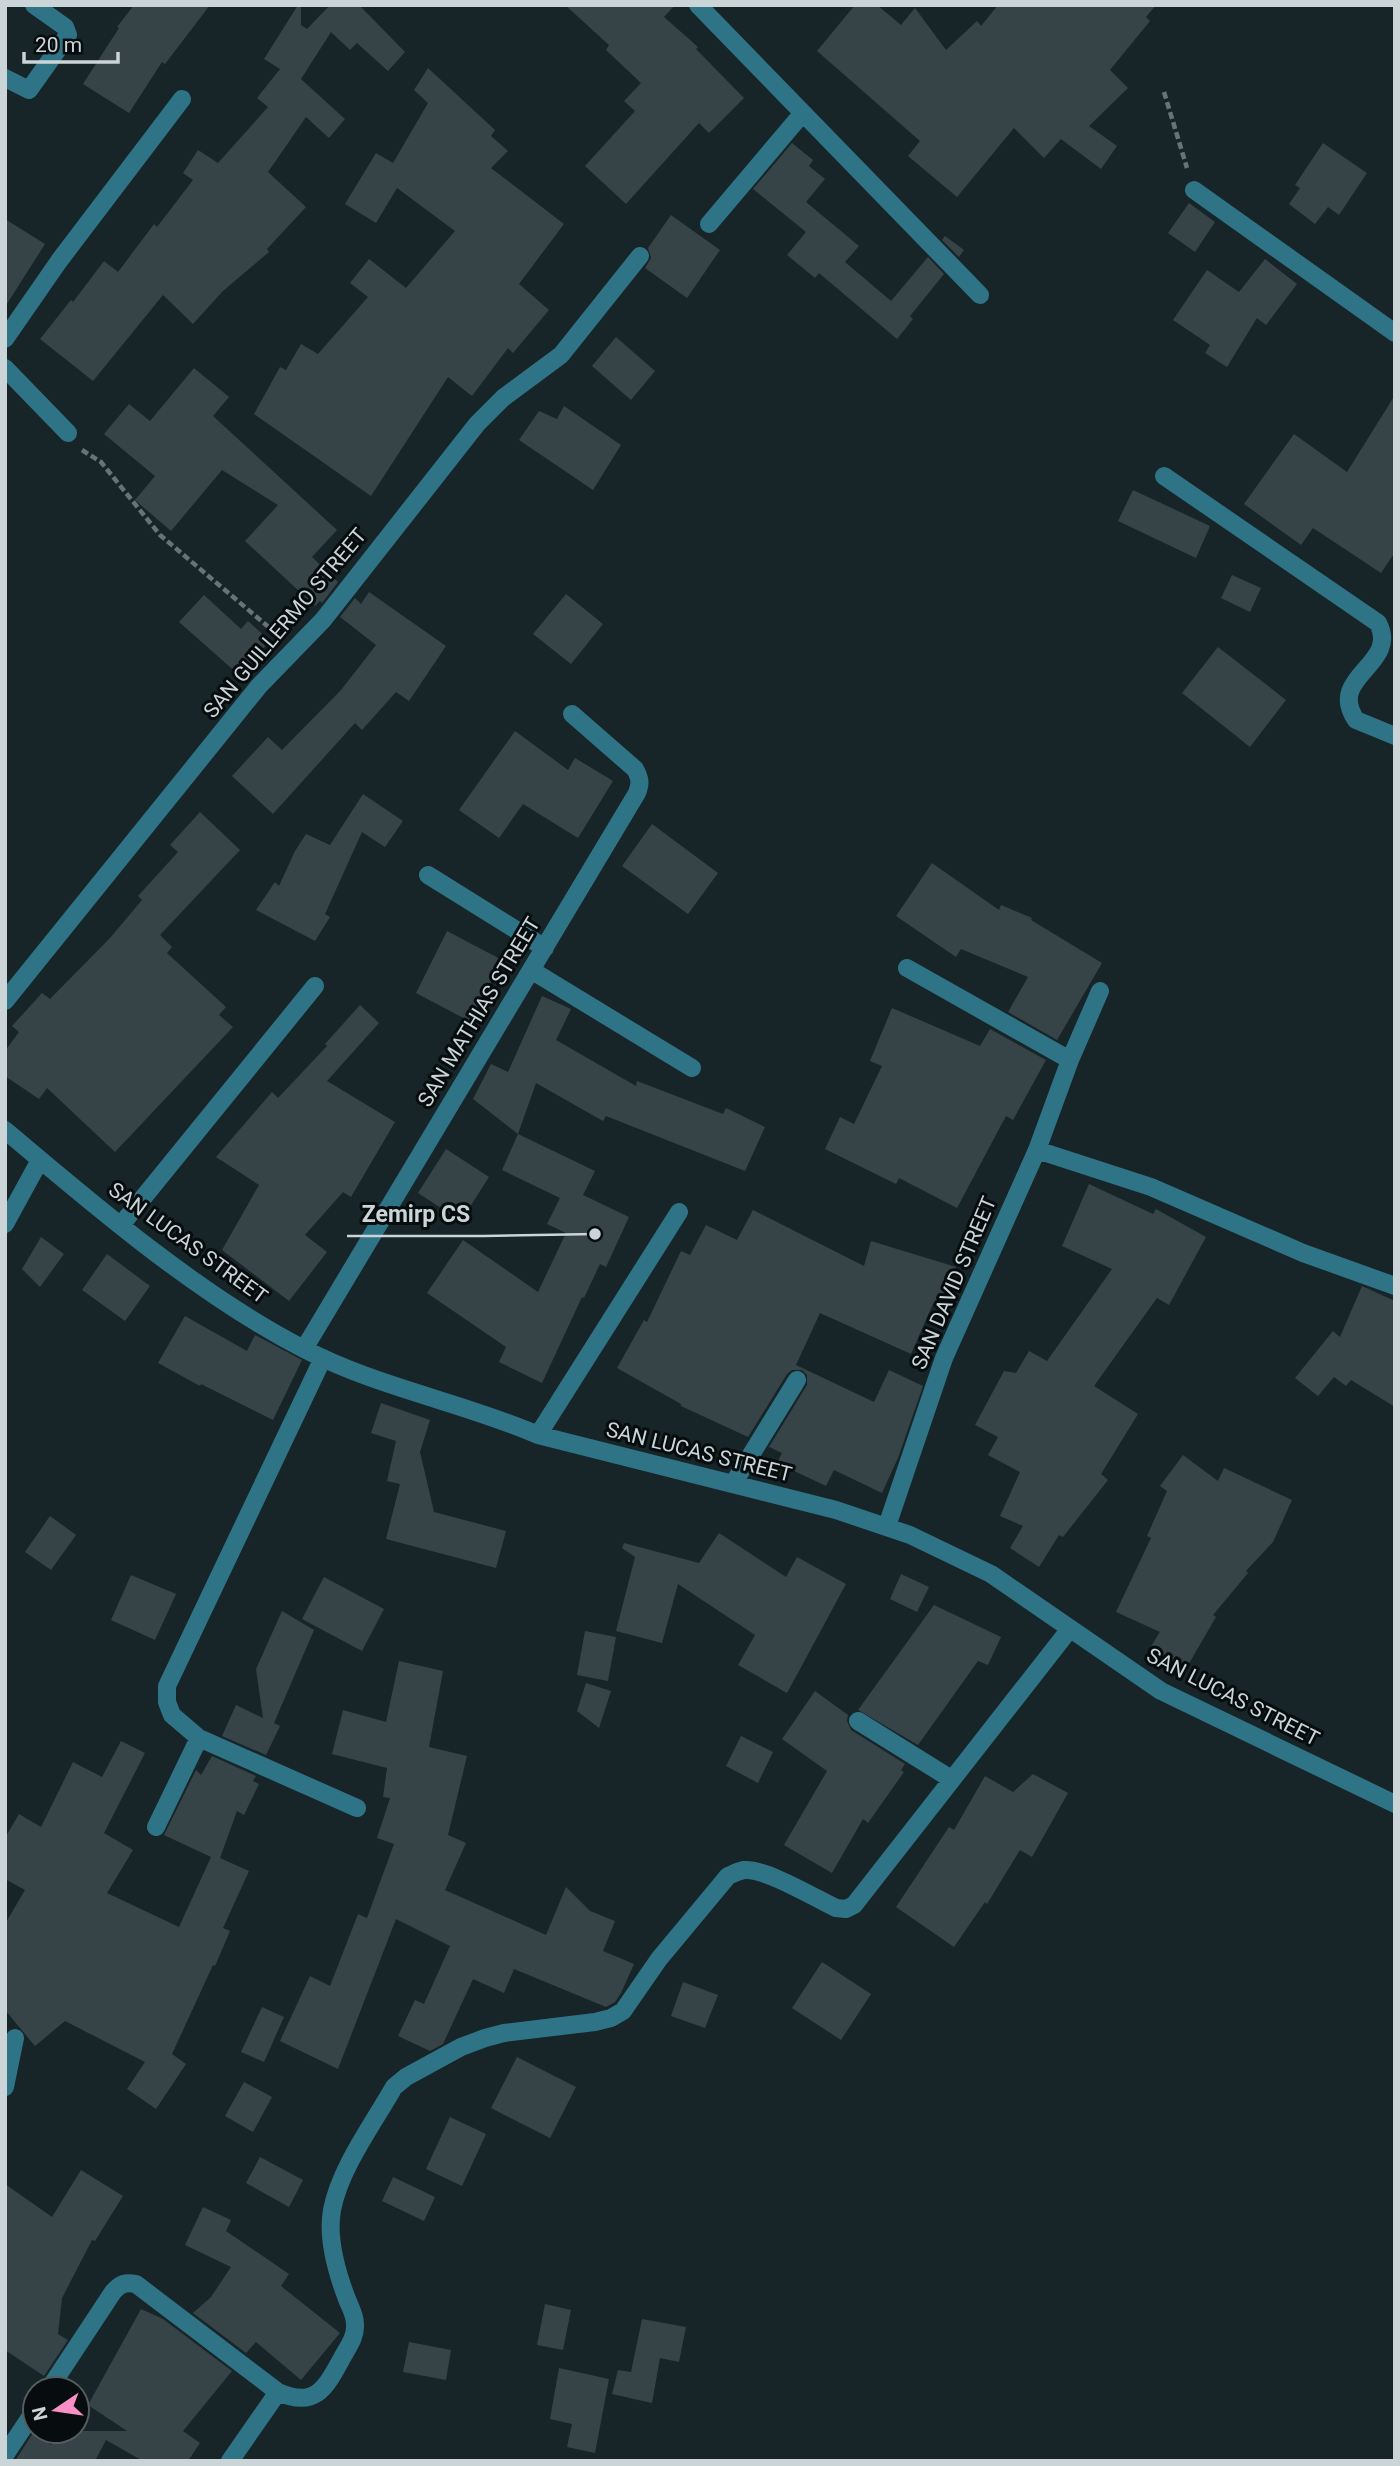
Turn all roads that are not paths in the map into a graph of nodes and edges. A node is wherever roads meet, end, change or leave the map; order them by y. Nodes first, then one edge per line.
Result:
1 (34, 5) edge
2 (698, 5) edge
3 (5, 78) edge
4 (182, 99) dead end
5 (802, 114) junction
6 (1194, 190) road end
7 (709, 224) dead end
8 (640, 256) dead end
9 (980, 295) dead end
10 (1395, 333) edge
11 (5, 339) edge
12 (5, 368) edge
13 (68, 433) road end
14 (1164, 476) dead end
15 (572, 714) dead end
16 (1395, 736) edge
17 (428, 875) dead end
18 (545, 948) junction
19 (907, 968) dead end
20 (531, 970) junction
21 (315, 986) dead end
22 (1100, 991) dead end
23 (5, 1002) edge
24 (1070, 1060) junction
25 (692, 1068) dead end
26 (5, 1130) edge
27 (1037, 1150) junction
28 (40, 1160) junction
29 (679, 1212) dead end
30 (5, 1224) edge
31 (121, 1225) junction
32 (1395, 1286) edge
33 (304, 1349) junction
34 (323, 1358) junction
35 (797, 1380) dead end
36 (538, 1436) junction
37 (733, 1484) junction
38 (887, 1526) junction
39 (1069, 1630) junction
40 (858, 1721) dead end
41 (199, 1738) junction
42 (951, 1779) junction
43 (1395, 1804) edge
44 (357, 1808) dead end
45 (156, 1827) dead end
46 (15, 2038) dead end
47 (5, 2087) edge
48 (58, 2375) edge
49 (278, 2392) junction
50 (21, 2431) edge
51 (5, 2455) edge
52 (230, 2461) edge

1 - 3 street
2 - 5 street
4 - 11 street
5 - 7 street
5 - 9 street
6 - 10 street
8 - 23 street, SAN GUILLERMO STREET
12 - 13 street
14 - 16 street
15 - 18 street, SAN MATHIAS STREET
17 - 18 street
18 - 20 street, SAN MATHIAS STREET
19 - 24 street
20 - 25 street
20 - 33 street, SAN MATHIAS STREET
21 - 31 street
22 - 24 street, SAN DAVID STREET
24 - 27 street, SAN DAVID STREET
26 - 28 street, SAN LUCAS STREET
27 - 32 street
27 - 38 street, SAN DAVID STREET
28 - 30 street
28 - 31 street, SAN LUCAS STREET
29 - 36 street
31 - 33 street, SAN LUCAS STREET
33 - 34 street, SAN LUCAS STREET
34 - 36 street, SAN LUCAS STREET
34 - 41 street
35 - 37 street
36 - 37 street, SAN LUCAS STREET
37 - 38 street, SAN LUCAS STREET
38 - 39 street, SAN LUCAS STREET
39 - 42 street
39 - 43 street, SAN LUCAS STREET
40 - 42 street
41 - 44 street
41 - 45 street
42 - 49 street
46 - 47 street
48 - 49 street
49 - 52 street
50 - 51 street

